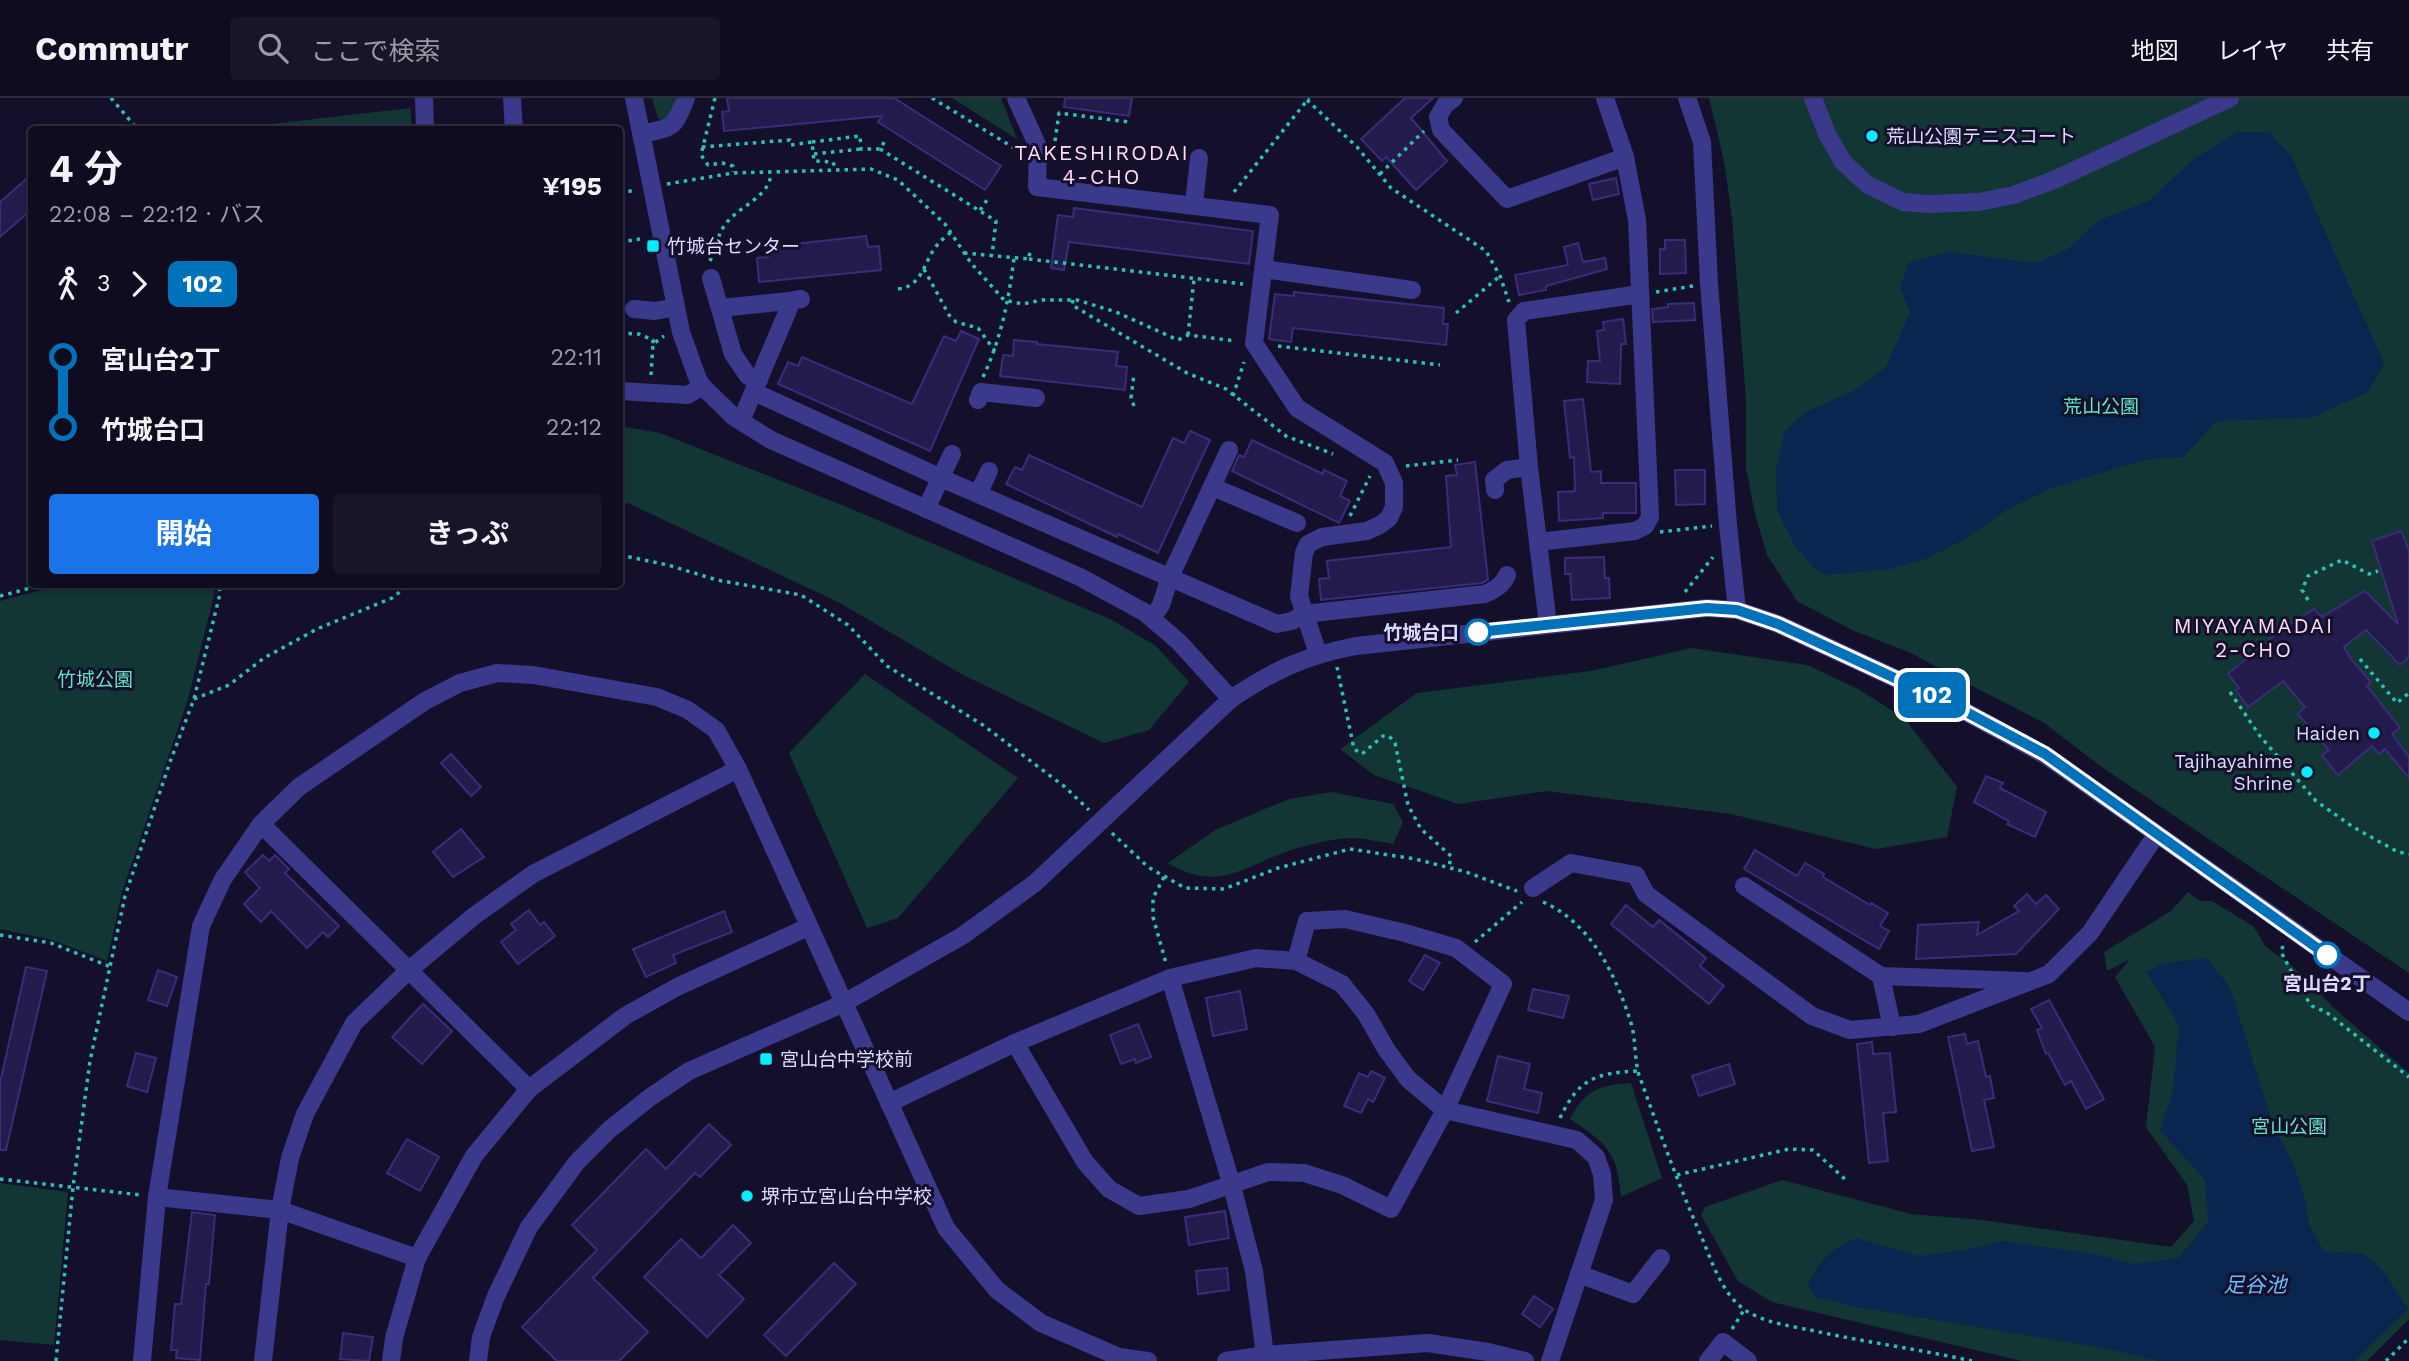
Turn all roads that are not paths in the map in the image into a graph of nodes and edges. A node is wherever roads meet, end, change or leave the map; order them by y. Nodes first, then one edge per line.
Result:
1 (424, 98) edge
2 (512, 98) edge
3 (634, 98) edge
4 (685, 98) edge
5 (1016, 98) edge
6 (1454, 98) edge
7 (1605, 98) edge
8 (1688, 98) edge
9 (1812, 98) edge
10 (2230, 98) edge
11 (425, 126) edge
12 (514, 126) edge
13 (641, 134) junction
14 (1625, 157) junction
15 (1199, 158) dead end
16 (1194, 204) junction
17 (709, 273) road end
18 (1263, 278) junction
19 (1412, 289) dead end
20 (1640, 294) junction
21 (676, 307) junction
22 (720, 308) junction
23 (634, 309) dead end
24 (702, 386) junction
25 (757, 386) junction
26 (623, 391) edge
27 (980, 396) road end
28 (1026, 400) dead end
29 (741, 421) junction
30 (1228, 450) dead end
31 (952, 454) dead end
32 (1529, 467) junction
33 (989, 471) dead end
34 (941, 478) junction
35 (1213, 487) junction
36 (1495, 490) dead end
37 (979, 492) junction
38 (926, 509) junction
39 (1297, 523) dead end
40 (1538, 542) junction
41 (1507, 575) dead end
42 (1170, 577) junction
43 (1737, 610) junction
44 (1304, 614) junction
45 (1152, 618) junction
46 (1548, 625) junction
47 (1318, 654) junction
48 (1231, 699) junction
49 (738, 769) junction
50 (261, 824) junction
51 (2156, 835) junction
52 (1744, 886) dead end
53 (1531, 892) road end
54 (808, 928) junction
55 (1296, 961) junction
56 (409, 970) junction
57 (1881, 976) junction
58 (1170, 978) junction
59 (2031, 981) junction
60 (844, 1003) junction
61 (2406, 1005) edge
62 (1892, 1027) junction
63 (1016, 1043) junction
64 (529, 1089) junction
65 (889, 1103) junction
66 (1445, 1110) junction
67 (1232, 1186) junction
68 (157, 1197) junction
69 (280, 1210) junction
70 (417, 1258) junction
71 (1661, 1258) dead end
72 (1579, 1274) junction
73 (1265, 1355) junction
74 (142, 1361) edge
75 (263, 1361) edge
76 (391, 1361) edge
77 (478, 1361) edge
78 (1147, 1361) edge
79 (1226, 1361) edge
80 (1525, 1361) edge
81 (1550, 1361) edge
82 (1708, 1361) edge
83 (1748, 1361) edge

1 - 11 street
2 - 12 street
3 - 13 street
4 - 13 street
5 - 16 street
6 - 14 street
7 - 14 street
8 - 43 street
9 - 10 street
13 - 21 street
14 - 20 street
15 - 16 street
16 - 18 street
17 - 22 street
18 - 19 street
18 - 44 street
20 - 32 street
20 - 40 street
21 - 23 street
21 - 24 street
22 - 25 street
22 - 25 street
24 - 26 street
24 - 29 street
25 - 29 street
25 - 34 street
27 - 28 street
29 - 38 street
30 - 35 street
31 - 34 street
32 - 36 street
32 - 40 street
33 - 37 street
34 - 37 street
34 - 38 street
35 - 39 street
35 - 42 street
37 - 42 street
38 - 45 street
40 - 46 street
41 - 44 street
42 - 44 street
42 - 45 street
43 - 46 street
43 - 51 street
44 - 47 street
45 - 48 street
46 - 47 street
47 - 48 street
48 - 60 street
49 - 50 street
49 - 54 street
49 - 56 street
50 - 56 street
50 - 68 street
51 - 59 street
51 - 61 street
52 - 57 street
53 - 62 street
54 - 60 street
54 - 64 street
55 - 58 street
55 - 66 street
55 - 66 street
56 - 64 street
56 - 69 street
57 - 59 street
57 - 62 street
58 - 63 street
58 - 67 street
59 - 62 street
60 - 65 street
60 - 77 street
63 - 65 street
63 - 67 street
64 - 70 street
65 - 78 street
66 - 67 street
66 - 72 street
67 - 73 street
68 - 69 street
68 - 74 street
69 - 70 street
69 - 75 street
70 - 76 street
71 - 72 street
72 - 81 street
73 - 79 street
73 - 80 street
82 - 83 street

